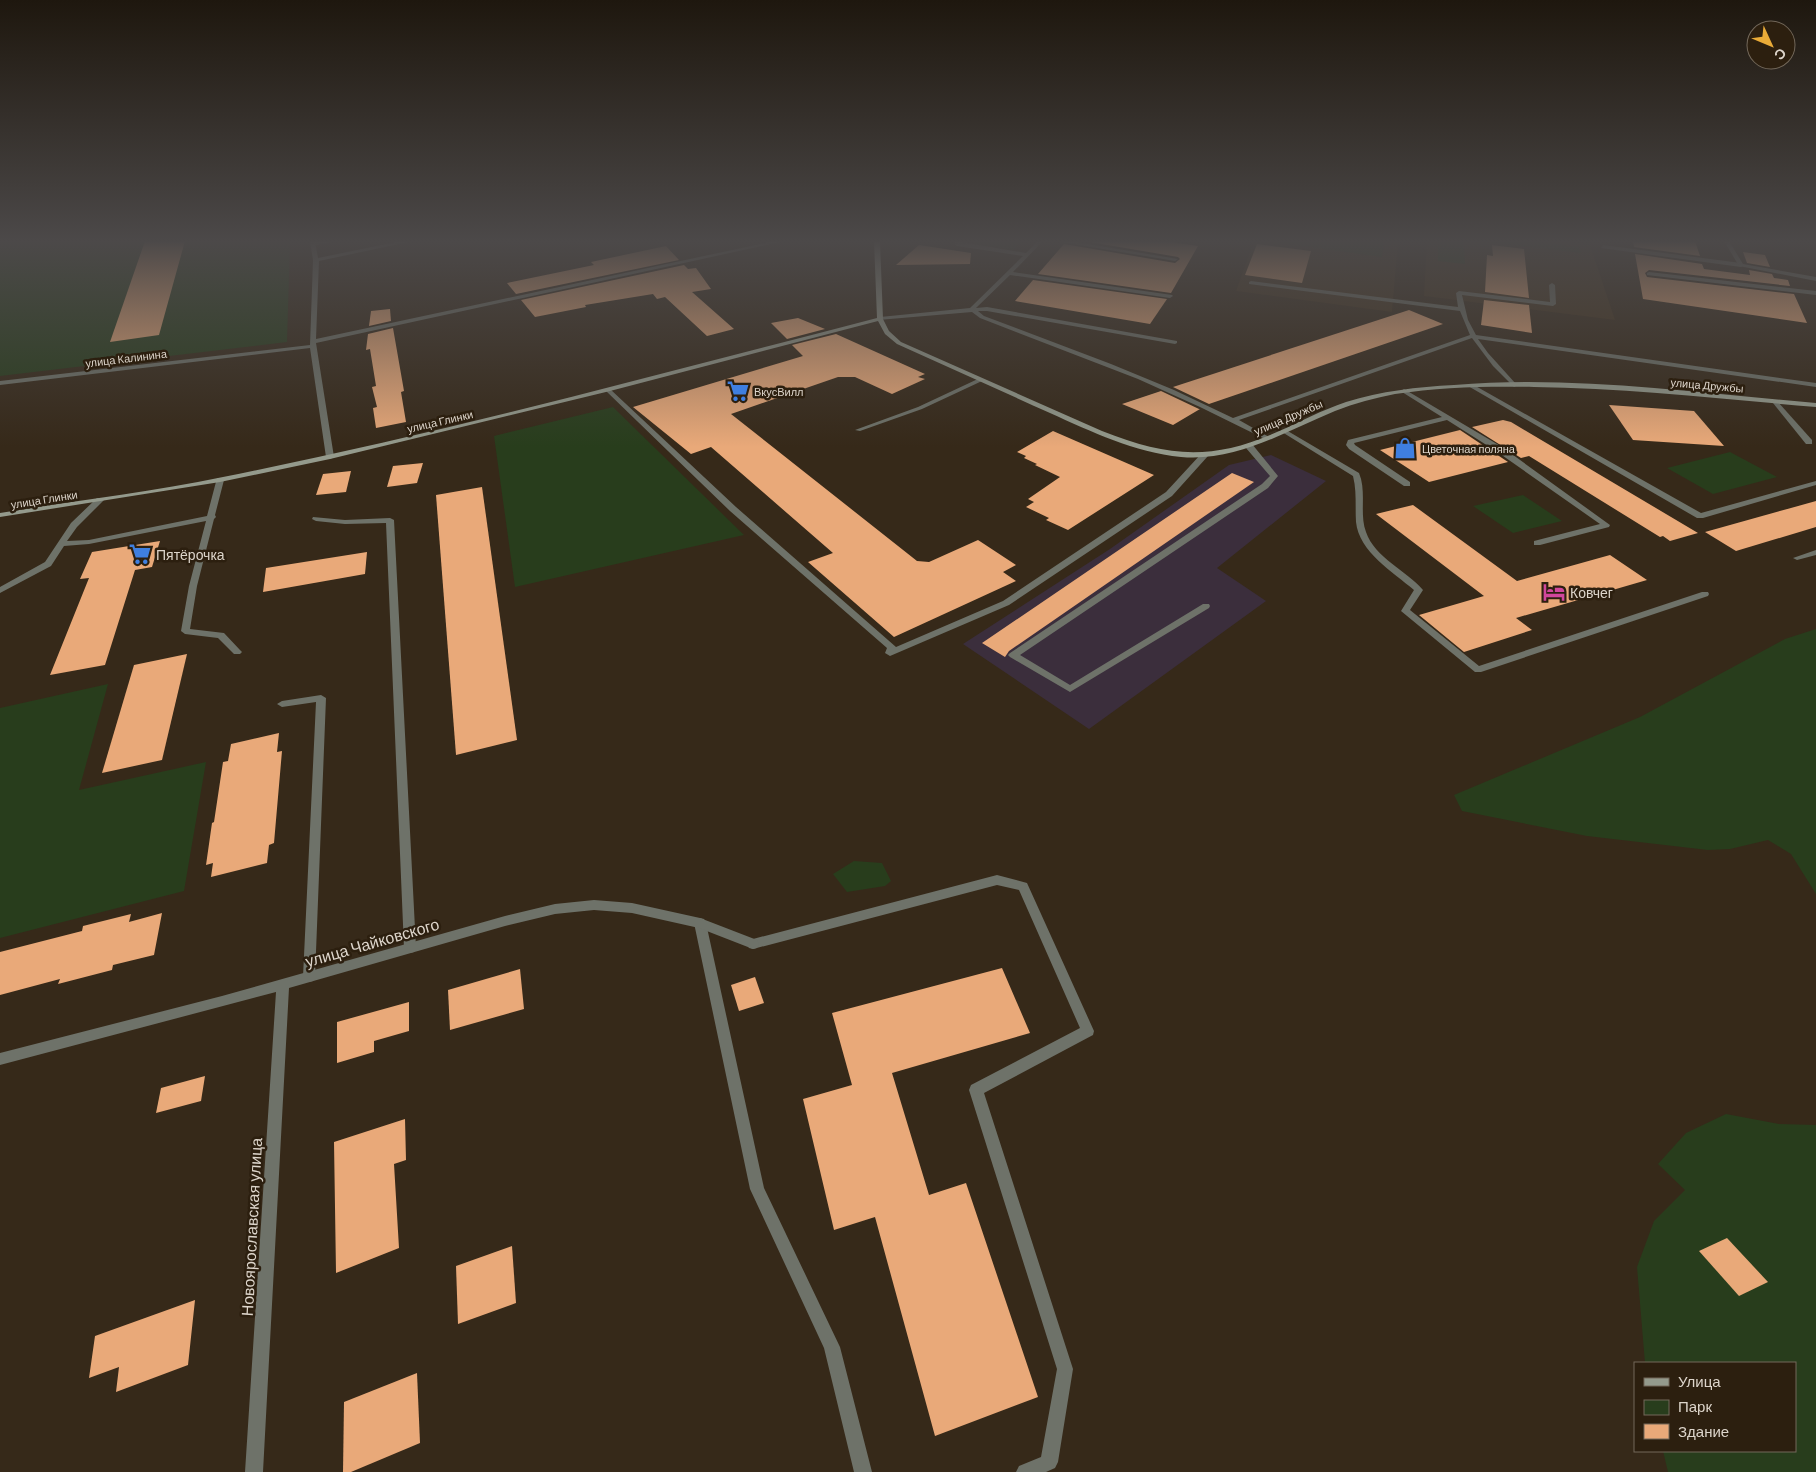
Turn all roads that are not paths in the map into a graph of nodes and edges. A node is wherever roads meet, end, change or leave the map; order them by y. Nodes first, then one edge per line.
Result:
1 (1460, 309) edge
2 (314, 310) edge
3 (470, 310) edge
4 (880, 310) edge
5 (966, 310) edge
6 (973, 310) edge
7 (991, 310) edge
8 (880, 319) junction
9 (1473, 336) junction
10 (1176, 342) dead end
11 (313, 344) junction
12 (980, 380) junction
13 (0, 383) edge
14 (1470, 385) junction
15 (1514, 385) junction
16 (1816, 385) edge
17 (608, 390) junction
18 (1404, 391) junction
19 (1775, 402) junction
20 (1816, 405) edge
21 (1448, 418) junction
22 (1233, 420) junction
23 (858, 430) dead end
24 (1284, 431) junction
25 (1267, 438) junction
26 (1809, 442) dead end
27 (1248, 446) junction
28 (1204, 456) junction
29 (330, 457) junction
30 (220, 480) junction
31 (1816, 483) edge
32 (1407, 484) dead end
33 (100, 500) junction
34 (0, 515) edge
35 (212, 517) junction
36 (316, 519) dead end
37 (1537, 543) dead end
38 (62, 544) junction
39 (1816, 552) edge
40 (1797, 558) dead end
41 (0, 590) edge
42 (1705, 594) dead end
43 (1206, 606) dead end
44 (237, 652) dead end
45 (282, 704) dead end
46 (700, 923) junction
47 (410, 948) junction
48 (308, 977) junction
49 (283, 984) junction
50 (0, 1059) edge
51 (254, 1472) edge
52 (862, 1472) edge
53 (1025, 1472) edge

1 - 9 street
2 - 11 street
3 - 11 street, улица Калинина
4 - 8 street
5 - 8 street
6 - 22 street
7 - 10 street
8 - 12 street, улица Дружбы
8 - 17 street, улица Глинки
9 - 15 street
9 - 16 street
9 - 22 street
11 - 13 street, улица Калинина
11 - 29 street
12 - 23 street
12 - 28 street, улица Дружбы
14 - 15 street, улица Дружбы
14 - 18 street, улица Дружбы
14 - 31 street
15 - 19 street, улица Дружбы
17 - 28 street
17 - 29 street, улица Глинки
18 - 21 street
18 - 24 street, улица Дружбы
19 - 20 street, улица Дружбы
19 - 26 street
21 - 32 street
21 - 37 street
22 - 25 street
24 - 25 street, улица Дружбы
24 - 42 street
25 - 27 street, улица Дружбы
27 - 28 street, улица Дружбы
27 - 43 street
29 - 30 street, улица Глинки
30 - 33 street, улица Глинки
30 - 35 street
33 - 34 street, улица Глинки
33 - 38 street
35 - 38 street
35 - 44 street
36 - 47 street
38 - 41 street
39 - 40 street
45 - 48 street
46 - 47 street, улица Чайковского
46 - 52 street
46 - 53 street, улица Чайковского
47 - 48 street, улица Чайковского
48 - 49 street, улица Чайковского
49 - 50 street, улица Чайковского
49 - 51 street, Новоярославская улица

